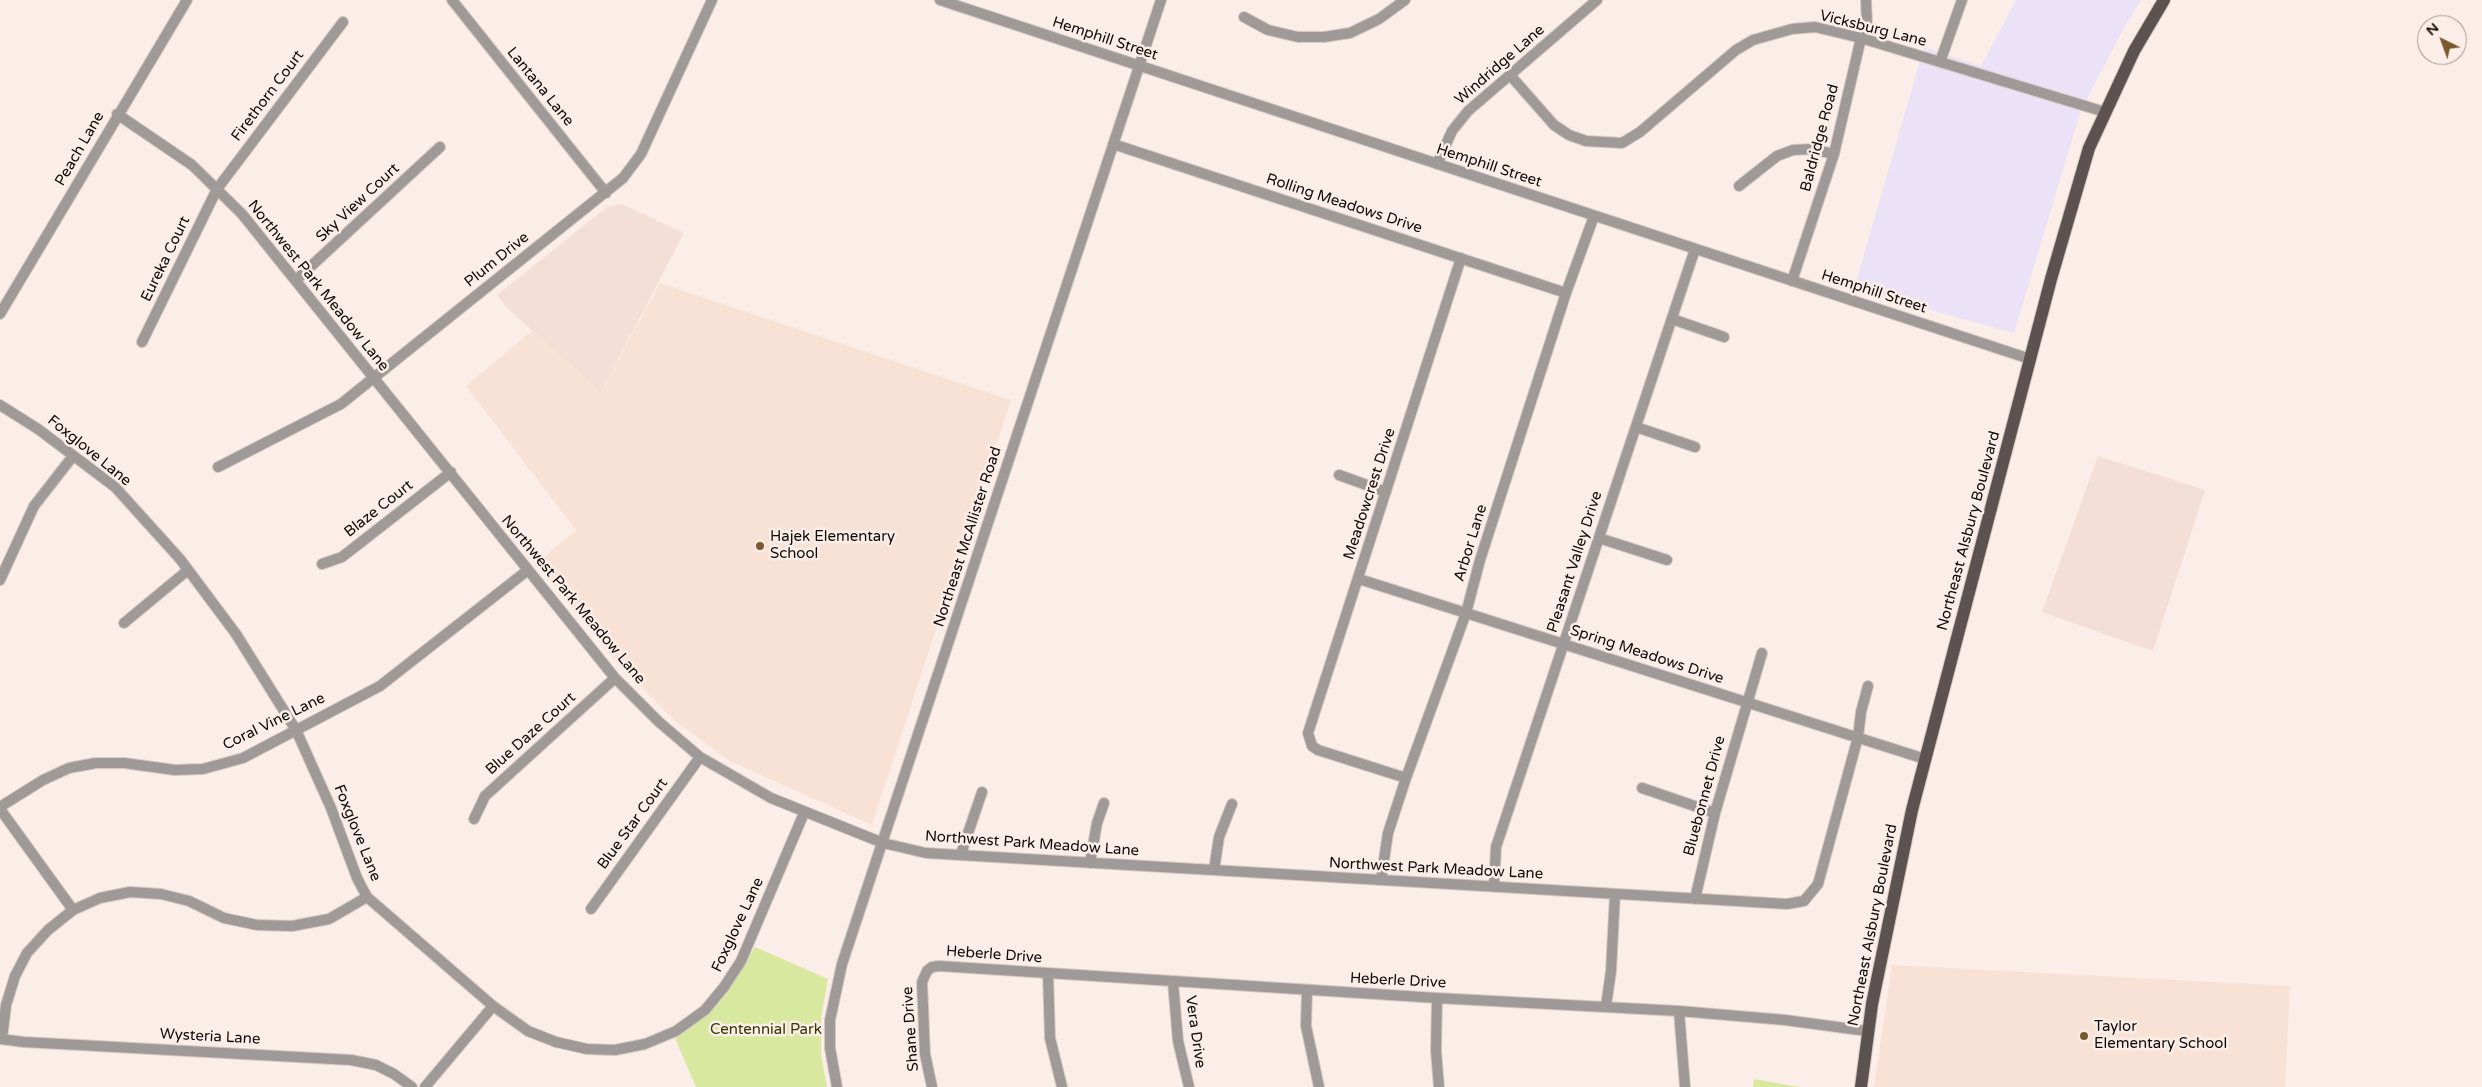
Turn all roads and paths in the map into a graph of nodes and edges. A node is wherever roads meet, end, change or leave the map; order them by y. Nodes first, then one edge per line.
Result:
1 (187, 0) edge
2 (452, 0) edge
3 (712, 0) edge
4 (940, 0) edge
5 (1161, 0) edge
6 (1405, 0) edge
7 (1598, 0) edge
8 (1866, 0) edge
9 (1962, 0) edge
10 (2164, 0) edge
11 (1244, 17) dead end
12 (342, 22) dead end
13 (1861, 38) junction
14 (1940, 62) junction
15 (1139, 66) junction
16 (1510, 75) junction
17 (2105, 112) junction
18 (117, 114) junction
19 (1113, 144) junction
20 (440, 147) dead end
21 (1834, 154) junction
22 (1437, 164) junction
23 (1739, 186) dead end
24 (217, 189) junction
25 (606, 193) junction
26 (1594, 216) junction
27 (1695, 249) junction
28 (1461, 258) junction
29 (296, 280) junction
30 (1792, 281) junction
31 (1566, 293) junction
32 (0, 314) edge
33 (1672, 318) junction
34 (1724, 337) dead end
35 (142, 342) dead end
36 (2030, 359) junction
37 (372, 377) junction
38 (0, 405) edge
39 (1636, 427) junction
40 (1695, 447) dead end
41 (73, 456) junction
42 (218, 467) dead end
43 (451, 472) junction
44 (1339, 475) dead end
45 (1386, 492) junction
46 (1599, 538) junction
47 (1667, 560) dead end
48 (322, 564) dead end
49 (188, 570) junction
50 (528, 570) junction
51 (1359, 579) junction
52 (0, 580) edge
53 (1466, 613) junction
54 (124, 623) dead end
55 (1564, 644) junction
56 (1762, 653) dead end
57 (615, 678) junction
58 (1868, 686) dead end
59 (1746, 702) junction
60 (296, 730) junction
61 (1858, 737) junction
62 (700, 757) junction
63 (1926, 759) junction
64 (1406, 778) junction
65 (1642, 788) dead end
66 (982, 792) dead end
67 (1104, 803) dead end
68 (1232, 804) dead end
69 (0, 808) edge
70 (1715, 813) junction
71 (804, 814) junction
72 (474, 819) dead end
73 (883, 843) junction
74 (961, 854) junction
75 (1090, 863) junction
76 (1214, 870) junction
77 (1381, 880) junction
78 (1494, 887) junction
79 (1615, 894) junction
80 (367, 897) junction
81 (1695, 899) junction
82 (591, 909) dead end
83 (73, 910) junction
84 (928, 971) joint
85 (1048, 974) junction
86 (1173, 982) junction
87 (1307, 990) junction
88 (1437, 998) junction
89 (493, 1006) junction
90 (1606, 1006) junction
91 (1679, 1011) junction
92 (1867, 1031) junction
93 (1, 1039) edge
94 (412, 1087) edge
95 (425, 1087) edge
96 (837, 1087) edge
97 (932, 1087) edge
98 (1062, 1087) edge
99 (1189, 1087) edge
100 (1319, 1087) edge
101 (1439, 1087) edge
102 (1685, 1087) edge
103 (1861, 1087) edge

1 - 18 street, Peach Lane
2 - 25 street, Lantana Lane
3 - 25 street, Plum Drive
4 - 15 street, Hemphill Street
5 - 15 street, Northeast McAllister Road
6 - 11 street
7 - 16 street, Windridge Lane
8 - 13 street, Baldridge Road
9 - 14 street
10 - 17 main road, Northeast Alsbury Boulevard
12 - 24 street, Firethorn Court
13 - 14 street, Vicksburg Lane
13 - 16 street, Vicksburg Lane
13 - 21 street, Baldridge Road
14 - 17 street, Vicksburg Lane
15 - 19 street, Northeast McAllister Road
15 - 22 street, Hemphill Street
16 - 22 street, Windridge Lane
17 - 36 main road, Northeast Alsbury Boulevard
18 - 24 street, Northwest Park Meadow Lane
18 - 32 street, Peach Lane
19 - 28 street, Rolling Meadows Drive
19 - 73 street, Northeast McAllister Road
20 - 29 street, Sky View Court
21 - 23 street
21 - 30 street, Baldridge Road
22 - 26 street, Hemphill Street
24 - 29 street, Northwest Park Meadow Lane
24 - 35 street, Eureka Court
25 - 37 street, Plum Drive
26 - 27 street, Hemphill Street
26 - 31 street, Arbor Lane
27 - 30 street, Hemphill Street
27 - 33 street, Pleasant Valley Drive
28 - 31 street, Rolling Meadows Drive
28 - 45 street, Meadowcrest Drive
29 - 37 street, Northwest Park Meadow Lane
30 - 36 street, Hemphill Street
31 - 53 street, Arbor Lane
33 - 34 street
33 - 39 street, Pleasant Valley Drive
36 - 63 main road, Northeast Alsbury Boulevard
37 - 42 street, Plum Drive
37 - 43 street, Northwest Park Meadow Lane
38 - 41 street, Foxglove Lane
39 - 40 street
39 - 46 street, Pleasant Valley Drive
41 - 49 street, Foxglove Lane
41 - 52 street
43 - 48 street, Blaze Court
43 - 50 street, Northwest Park Meadow Lane
44 - 45 street
45 - 51 street, Meadowcrest Drive
46 - 47 street
46 - 55 street, Pleasant Valley Drive
49 - 54 street
49 - 60 street, Foxglove Lane
50 - 57 street, Northwest Park Meadow Lane
50 - 60 street, Coral Vine Lane
51 - 53 street, Spring Meadows Drive
51 - 64 street, Meadowcrest Drive
53 - 55 street, Spring Meadows Drive
53 - 64 street, Arbor Lane
55 - 59 street, Spring Meadows Drive
55 - 78 street, Pleasant Valley Drive
56 - 59 street, Bluebonnet Drive
57 - 62 street, Northwest Park Meadow Lane
57 - 72 street, Blue Daze Court
58 - 61 street
59 - 61 street, Spring Meadows Drive
59 - 70 street, Bluebonnet Drive
60 - 69 street, Coral Vine Lane
60 - 80 street, Foxglove Lane
61 - 63 street, Spring Meadows Drive
61 - 81 street, Northwest Park Meadow Lane
62 - 71 street, Northwest Park Meadow Lane
62 - 82 street, Blue Star Court
63 - 92 main road, Northeast Alsbury Boulevard
64 - 77 street, Arbor Lane
65 - 70 street
66 - 74 street
67 - 75 street
68 - 76 street
69 - 83 street
70 - 81 street, Bluebonnet Drive
71 - 73 street, Northwest Park Meadow Lane
71 - 89 street, Foxglove Lane
73 - 74 street, Northwest Park Meadow Lane
73 - 96 street, Northeast McAllister Road
74 - 75 street, Northwest Park Meadow Lane
75 - 76 street, Northwest Park Meadow Lane
76 - 77 street, Northwest Park Meadow Lane
77 - 78 street, Northwest Park Meadow Lane
78 - 79 street, Northwest Park Meadow Lane
79 - 81 street, Northwest Park Meadow Lane
79 - 90 street
80 - 83 street
80 - 89 street, Foxglove Lane
83 - 93 street
84 - 85 street, Heberle Drive
84 - 97 street, Shane Drive
85 - 86 street, Heberle Drive
85 - 98 street
86 - 87 street, Heberle Drive
86 - 99 street, Vera Drive
87 - 88 street, Heberle Drive
87 - 100 street
88 - 90 street, Heberle Drive
88 - 101 street
89 - 95 street
90 - 91 street, Heberle Drive
91 - 92 street, Heberle Drive
91 - 102 street
92 - 103 main road, Northeast Alsbury Boulevard
93 - 94 street, Wysteria Lane

